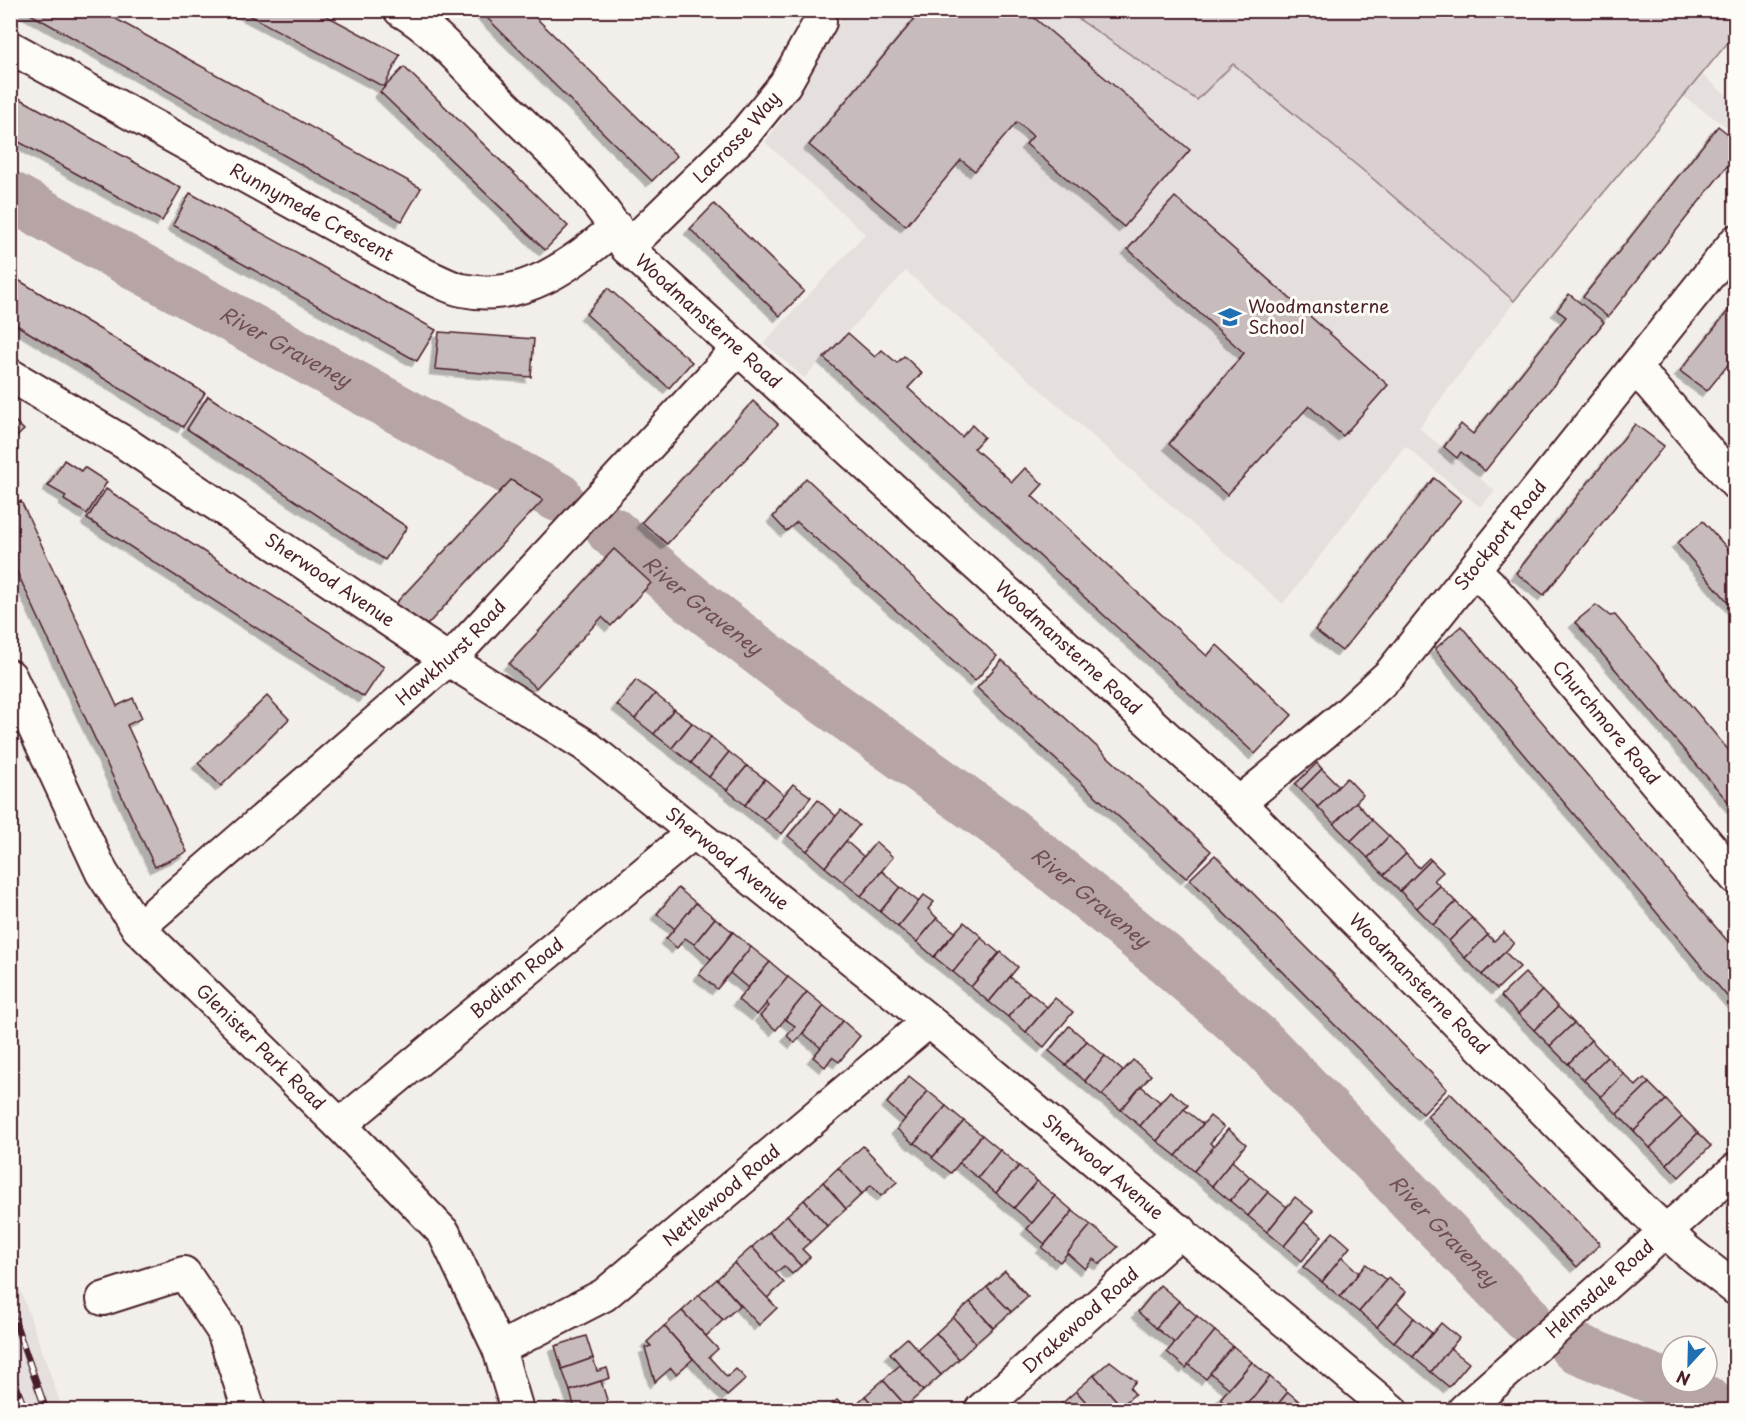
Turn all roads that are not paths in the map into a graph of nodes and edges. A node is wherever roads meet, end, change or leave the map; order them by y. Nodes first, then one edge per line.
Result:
1 (400, 10) edge
2 (819, 10) edge
3 (10, 47) edge
4 (622, 237) junction
5 (1736, 241) edge
6 (737, 350) junction
7 (1634, 370) junction
8 (10, 375) edge
9 (1736, 484) edge
10 (1474, 570) junction
11 (447, 659) junction
12 (10, 676) edge
13 (1239, 803) junction
14 (694, 832) junction
15 (1736, 878) edge
16 (138, 928) junction
17 (929, 1021) junction
18 (340, 1125) junction
19 (1736, 1169) edge
20 (1181, 1231) junction
21 (1665, 1232) junction
22 (1736, 1290) edge
23 (103, 1299) dead end
24 (499, 1349) junction
25 (249, 1410) edge
26 (517, 1410) edge
27 (981, 1410) edge
28 (1391, 1410) edge
29 (1464, 1410) edge

1 - 4 street, Woodmansterne Road
2 - 4 street, Lacrosse Way
3 - 4 street, Runnymede Crescent
4 - 6 street, Woodmansterne Road
5 - 7 street, Stockport Road
6 - 11 street, Hawkhurst Road
6 - 13 street, Woodmansterne Road
7 - 9 street
7 - 10 street, Stockport Road
8 - 11 street, Sherwood Avenue
10 - 13 street, Stockport Road
10 - 15 street, Churchmore Road
11 - 14 street, Sherwood Avenue
11 - 16 street, Hawkhurst Road
12 - 16 street, Glenister Park Road
13 - 21 street, Woodmansterne Road
14 - 17 street, Sherwood Avenue
14 - 18 street, Bodiam Road
16 - 18 street, Glenister Park Road
17 - 20 street, Sherwood Avenue
17 - 24 street, Nettlewood Road
18 - 24 street, Glenister Park Road
19 - 21 street, Helmsdale Road
20 - 27 street, Drakewood Road
20 - 28 street, Sherwood Avenue
21 - 22 street, Woodmansterne Road
21 - 29 street, Helmsdale Road
23 - 25 street
24 - 26 street, Glenister Park Road

